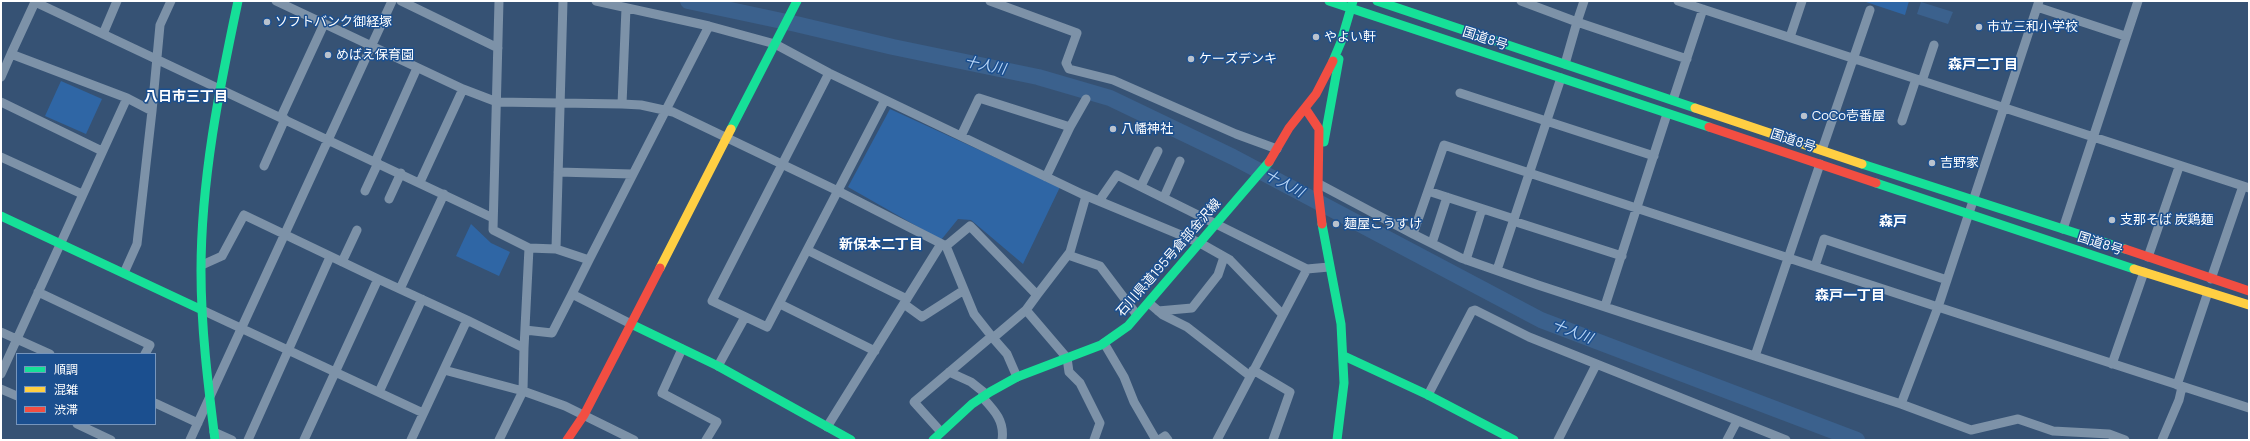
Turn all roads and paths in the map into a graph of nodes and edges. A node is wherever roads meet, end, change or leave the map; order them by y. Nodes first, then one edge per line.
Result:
1 (34, 1) edge
2 (117, 1) edge
3 (171, 1) edge
4 (238, 1) edge
5 (276, 1) edge
6 (392, 1) edge
7 (401, 1) edge
8 (499, 1) edge
9 (564, 1) edge
10 (596, 1) edge
11 (990, 1) edge
12 (1329, 1) edge
13 (1377, 1) edge
14 (1521, 1) edge
15 (1584, 1) edge
16 (1678, 1) edge
17 (1802, 1) edge
18 (2138, 1) edge
19 (2038, 4) edge
20 (295, 5) edge
21 (795, 5) edge
22 (1352, 5) edge
23 (626, 8) junction
24 (1703, 9) junction
25 (1870, 10) dead end
26 (1577, 22) junction
27 (324, 24) junction
28 (709, 26) junction
29 (104, 34) junction
30 (2125, 36) junction
31 (1790, 37) junction
32 (1341, 42) junction
33 (775, 44) junction
34 (1934, 45) dead end
35 (370, 46) junction
36 (498, 48) junction
37 (11, 54) junction
38 (1686, 59) junction
39 (1853, 59) junction
40 (157, 60) junction
41 (1565, 64) junction
42 (417, 68) junction
43 (829, 73) junction
44 (1, 77) edge
45 (1560, 78) junction
46 (1919, 80) junction
47 (219, 88) junction
48 (463, 89) junction
49 (1460, 93) dead end
50 (127, 98) junction
51 (1086, 99) dead end
52 (885, 100) junction
53 (1673, 100) junction
54 (1, 102) edge
55 (497, 102) junction
56 (560, 104) junction
57 (622, 104) junction
58 (1305, 108) junction
59 (2004, 108) junction
60 (152, 110) junction
61 (665, 110) junction
62 (1667, 114) junction
63 (283, 118) junction
64 (1902, 121) dead end
65 (1545, 122) junction
66 (1070, 127) junction
67 (961, 136) junction
68 (728, 137) junction
69 (2092, 138) junction
70 (328, 140) junction
71 (1277, 149) junction
72 (102, 150) junction
73 (1822, 150) junction
74 (1158, 151) dead end
75 (1320, 155) junction
76 (1654, 156) junction
77 (1, 157) edge
78 (1180, 161) dead end
79 (376, 162) junction
80 (782, 164) junction
81 (1820, 164) junction
82 (264, 166) dead end
83 (2179, 167) junction
84 (558, 172) junction
85 (400, 173) junction
86 (1529, 173) junction
87 (632, 174) junction
88 (1046, 178) junction
89 (420, 182) junction
90 (1141, 186) junction
91 (1319, 187) junction
92 (2246, 187) edge
93 (365, 191) dead end
94 (838, 191) junction
95 (1428, 191) junction
96 (82, 194) junction
97 (444, 194) junction
98 (1086, 196) junction
99 (1447, 197) junction
100 (1164, 198) junction
101 (389, 199) dead end
102 (1973, 200) junction
103 (1099, 202) junction
104 (1638, 207) junction
105 (1482, 209) junction
106 (1969, 214) junction
107 (1, 216) edge
108 (493, 218) junction
109 (1514, 220) junction
110 (1215, 222) junction
111 (2063, 229) junction
112 (357, 230) dead end
113 (1413, 234) junction
114 (284, 235) junction
115 (60, 243) junction
116 (1200, 243) junction
117 (1432, 243) junction
118 (944, 246) junction
119 (529, 248) junction
120 (556, 249) junction
121 (807, 250) junction
122 (1068, 255) junction
123 (1622, 256) junction
124 (330, 257) junction
125 (1224, 257) junction
126 (1788, 257) junction
127 (2148, 257) junction
128 (589, 260) junction
129 (1466, 260) junction
130 (342, 262) junction
131 (202, 265) junction
132 (1815, 266) junction
133 (1329, 267) junction
134 (1307, 269) junction
135 (1497, 270) junction
136 (2144, 272) junction
137 (124, 273) junction
138 (2211, 278) junction
139 (378, 279) junction
140 (1947, 280) junction
141 (400, 289) junction
142 (964, 290) junction
143 (2249, 291) edge
144 (38, 292) junction
145 (2208, 292) junction
146 (572, 294) junction
147 (1038, 295) junction
148 (422, 299) junction
149 (906, 301) junction
150 (1149, 302) junction
151 (780, 304) junction
152 (2249, 305) edge
153 (1605, 306) junction
154 (1938, 307) junction
155 (202, 310) junction
156 (1026, 310) junction
157 (1158, 311) junction
158 (1282, 314) junction
159 (1137, 315) junction
160 (745, 317) junction
161 (467, 320) junction
162 (631, 324) junction
163 (241, 328) junction
164 (525, 330) junction
165 (1, 332) edge
166 (993, 337) junction
167 (17, 339) junction
168 (1104, 343) junction
169 (524, 348) junction
170 (682, 349) junction
171 (288, 350) junction
172 (875, 351) junction
173 (48, 353) edge
174 (146, 353) edge
175 (1344, 356) junction
176 (1755, 356) junction
177 (1067, 358) junction
178 (2112, 364) junction
179 (1596, 365) junction
180 (718, 366) junction
181 (444, 370) junction
182 (335, 372) junction
183 (949, 372) junction
184 (1251, 373) junction
185 (1, 374) edge
186 (1017, 377) junction
187 (2180, 386) junction
188 (1, 389) edge
189 (523, 391) junction
190 (379, 392) junction
191 (1428, 395) junction
192 (16, 396) edge
193 (984, 396) junction
194 (210, 398) junction
195 (156, 403) edge
196 (1902, 404) junction
197 (2249, 408) edge
198 (423, 412) junction
199 (584, 415) junction
200 (1737, 421) junction
201 (198, 423) junction
202 (79, 425) edge
203 (827, 427) junction
204 (941, 432) junction
205 (215, 436) edge
206 (111, 440) edge
207 (190, 440) edge
208 (232, 440) edge
209 (248, 440) edge
210 (304, 440) edge
211 (411, 440) edge
212 (499, 440) edge
213 (567, 440) edge
214 (634, 440) edge
215 (706, 440) edge
216 (851, 440) edge
217 (933, 440) edge
218 (1002, 440) edge
219 (1094, 440) edge
220 (1156, 440) edge
221 (1159, 440) edge
222 (1168, 440) edge
223 (1216, 440) edge
224 (1273, 440) edge
225 (1337, 440) edge
226 (1514, 440) edge
227 (1558, 440) edge
228 (1727, 440) edge
229 (1786, 440) edge
230 (2125, 440) edge
231 (2162, 440) edge

1 - 29 street
1 - 37 street
2 - 29 street
3 - 40 street
4 - 47 main road
5 - 20 street
6 - 35 street
7 - 36 street
8 - 36 street
9 - 56 street
10 - 23 street
11 - 71 street
12 - 22 main road, 国道8号
13 - 41 main road, 国道8号
14 - 26 street
15 - 26 street
16 - 24 street
17 - 31 street
18 - 30 street
19 - 30 street
19 - 59 street
20 - 27 street
21 - 33 main road
22 - 32 main road
22 - 45 main road, 国道8号
23 - 28 street
23 - 57 street
24 - 31 street
24 - 38 street
25 - 39 street
26 - 38 street
26 - 41 street
27 - 35 street
27 - 63 street
28 - 33 street
28 - 61 street
29 - 40 street
30 - 69 street
31 - 39 street
32 - 58 main road
32 - 75 main road
33 - 43 street
33 - 68 main road
34 - 46 street
35 - 42 street
35 - 70 street
36 - 55 street
37 - 44 street
37 - 50 street
38 - 53 street
39 - 46 street
39 - 73 street
40 - 47 street
40 - 60 street
41 - 53 main road, 国道8号
42 - 48 street
42 - 79 street
43 - 52 street
43 - 80 street
45 - 62 main road, 国道8号
45 - 65 street
46 - 59 street
46 - 64 street
47 - 63 street
47 - 131 main road
48 - 55 street
48 - 89 street
49 - 65 street
50 - 60 street
50 - 72 street
51 - 66 street
52 - 67 street
52 - 94 street
53 - 73 main road, 国道8号
54 - 72 street
55 - 56 street
55 - 108 street
56 - 57 street
56 - 84 street
57 - 61 street
58 - 71 main road
58 - 75 main road
59 - 69 street
59 - 102 street
60 - 137 street
61 - 68 street
61 - 87 street
62 - 76 street
62 - 81 main road, 国道8号
63 - 70 street
63 - 82 street
65 - 76 street
65 - 86 street
66 - 67 street
66 - 88 street
67 - 88 street
68 - 80 street
68 - 162 main road
69 - 83 street
69 - 111 street
70 - 79 street
70 - 114 street
71 - 110 main road, 石川県道195号倉部金沢線
72 - 96 street
73 - 102 main road, 国道8号
74 - 90 street
75 - 91 main road
76 - 104 street
77 - 96 street
78 - 100 street
79 - 85 street
79 - 93 street
80 - 94 street
80 - 160 street
81 - 106 main road, 国道8号
81 - 126 street
83 - 92 street
83 - 127 street
84 - 87 street
84 - 120 street
85 - 89 street
85 - 101 street
86 - 95 street
86 - 104 street
86 - 109 street
87 - 128 street
88 - 98 street
89 - 97 street
90 - 100 street
90 - 103 street
91 - 113 street
91 - 133 main road
92 - 138 street
94 - 118 street
94 - 121 street
95 - 99 street
95 - 113 street
96 - 115 street
97 - 108 street
97 - 141 street
98 - 103 street
98 - 122 street
99 - 105 street
99 - 117 street
100 - 110 street
102 - 106 street
102 - 111 main road, 国道8号
103 - 116 street
104 - 123 street
104 - 126 street
105 - 109 street
105 - 129 street
106 - 136 main road, 国道8号
106 - 140 street
107 - 115 main road
108 - 119 street
109 - 123 street
109 - 135 street
110 - 116 main road, 石川県道195号倉部金沢線
110 - 134 street
111 - 127 main road, 国道8号
112 - 130 street
113 - 117 street
114 - 124 street
114 - 131 street
114 - 163 street
115 - 137 main road
115 - 144 street
116 - 125 street
116 - 150 main road, 石川県道195号倉部金沢線
117 - 129 street
118 - 142 street
118 - 147 street
118 - 149 street
119 - 120 street
119 - 164 street
120 - 128 street
121 - 149 street
121 - 151 street
122 - 147 street
122 - 159 street
123 - 153 street
124 - 130 street
124 - 171 street
125 - 157 street
125 - 158 street
126 - 132 street
126 - 176 street
127 - 138 main road, 国道8号
128 - 146 street
129 - 135 street
130 - 139 street
131 - 155 main road
132 - 140 street
132 - 154 street
133 - 134 street
133 - 175 main road
134 - 158 street
135 - 153 street
136 - 145 main road, 国道8号
136 - 178 street
137 - 155 main road
138 - 143 main road, 国道8号
139 - 141 street
139 - 182 street
140 - 154 street
141 - 148 street
142 - 149 street
142 - 166 street
144 - 167 street
144 - 174 street
145 - 152 main road, 国道8号
145 - 187 street
146 - 162 street
146 - 164 street
147 - 156 street
148 - 161 street
148 - 190 street
149 - 172 street
150 - 157 street
150 - 159 main road, 石川県道195号倉部金沢線
151 - 160 street
151 - 172 street
153 - 176 street
154 - 178 street
154 - 196 street
155 - 163 street
155 - 194 main road
156 - 166 street
156 - 177 street
157 - 184 street
158 - 184 street
159 - 168 main road, 石川県道195号倉部金沢線
160 - 180 street
161 - 169 street
161 - 181 street
162 - 170 main road
162 - 199 main road
163 - 171 street
163 - 194 street
164 - 169 street
165 - 167 street
166 - 183 street
166 - 186 street
167 - 173 street
167 - 185 street
168 - 177 main road, 石川県道195号倉部金沢線
168 - 220 street
169 - 189 street
170 - 180 main road
170 - 215 street
171 - 182 street
171 - 209 street
172 - 203 street
175 - 191 main road
175 - 225 main road
176 - 196 street
177 - 186 main road, 石川県道195号倉部金沢線
177 - 219 street
178 - 187 street
179 - 191 street
179 - 200 street
179 - 227 street
180 - 203 main road
181 - 189 street
181 - 198 street
182 - 190 street
182 - 210 street
183 - 193 street
183 - 204 street
184 - 223 street
184 - 224 street
186 - 193 main road, 石川県道195号倉部金沢線
187 - 197 street
187 - 231 street
188 - 192 street
189 - 199 street
189 - 212 street
190 - 198 street
191 - 226 main road
193 - 204 main road, 石川県道195号倉部金沢線
193 - 218 street
194 - 201 street
194 - 205 main road
195 - 201 street
196 - 230 street
198 - 211 street
199 - 213 main road
199 - 214 street
200 - 228 street
200 - 229 street
201 - 207 street
202 - 206 street
203 - 216 main road
204 - 217 main road, 石川県道195号倉部金沢線
205 - 208 street
221 - 222 street

